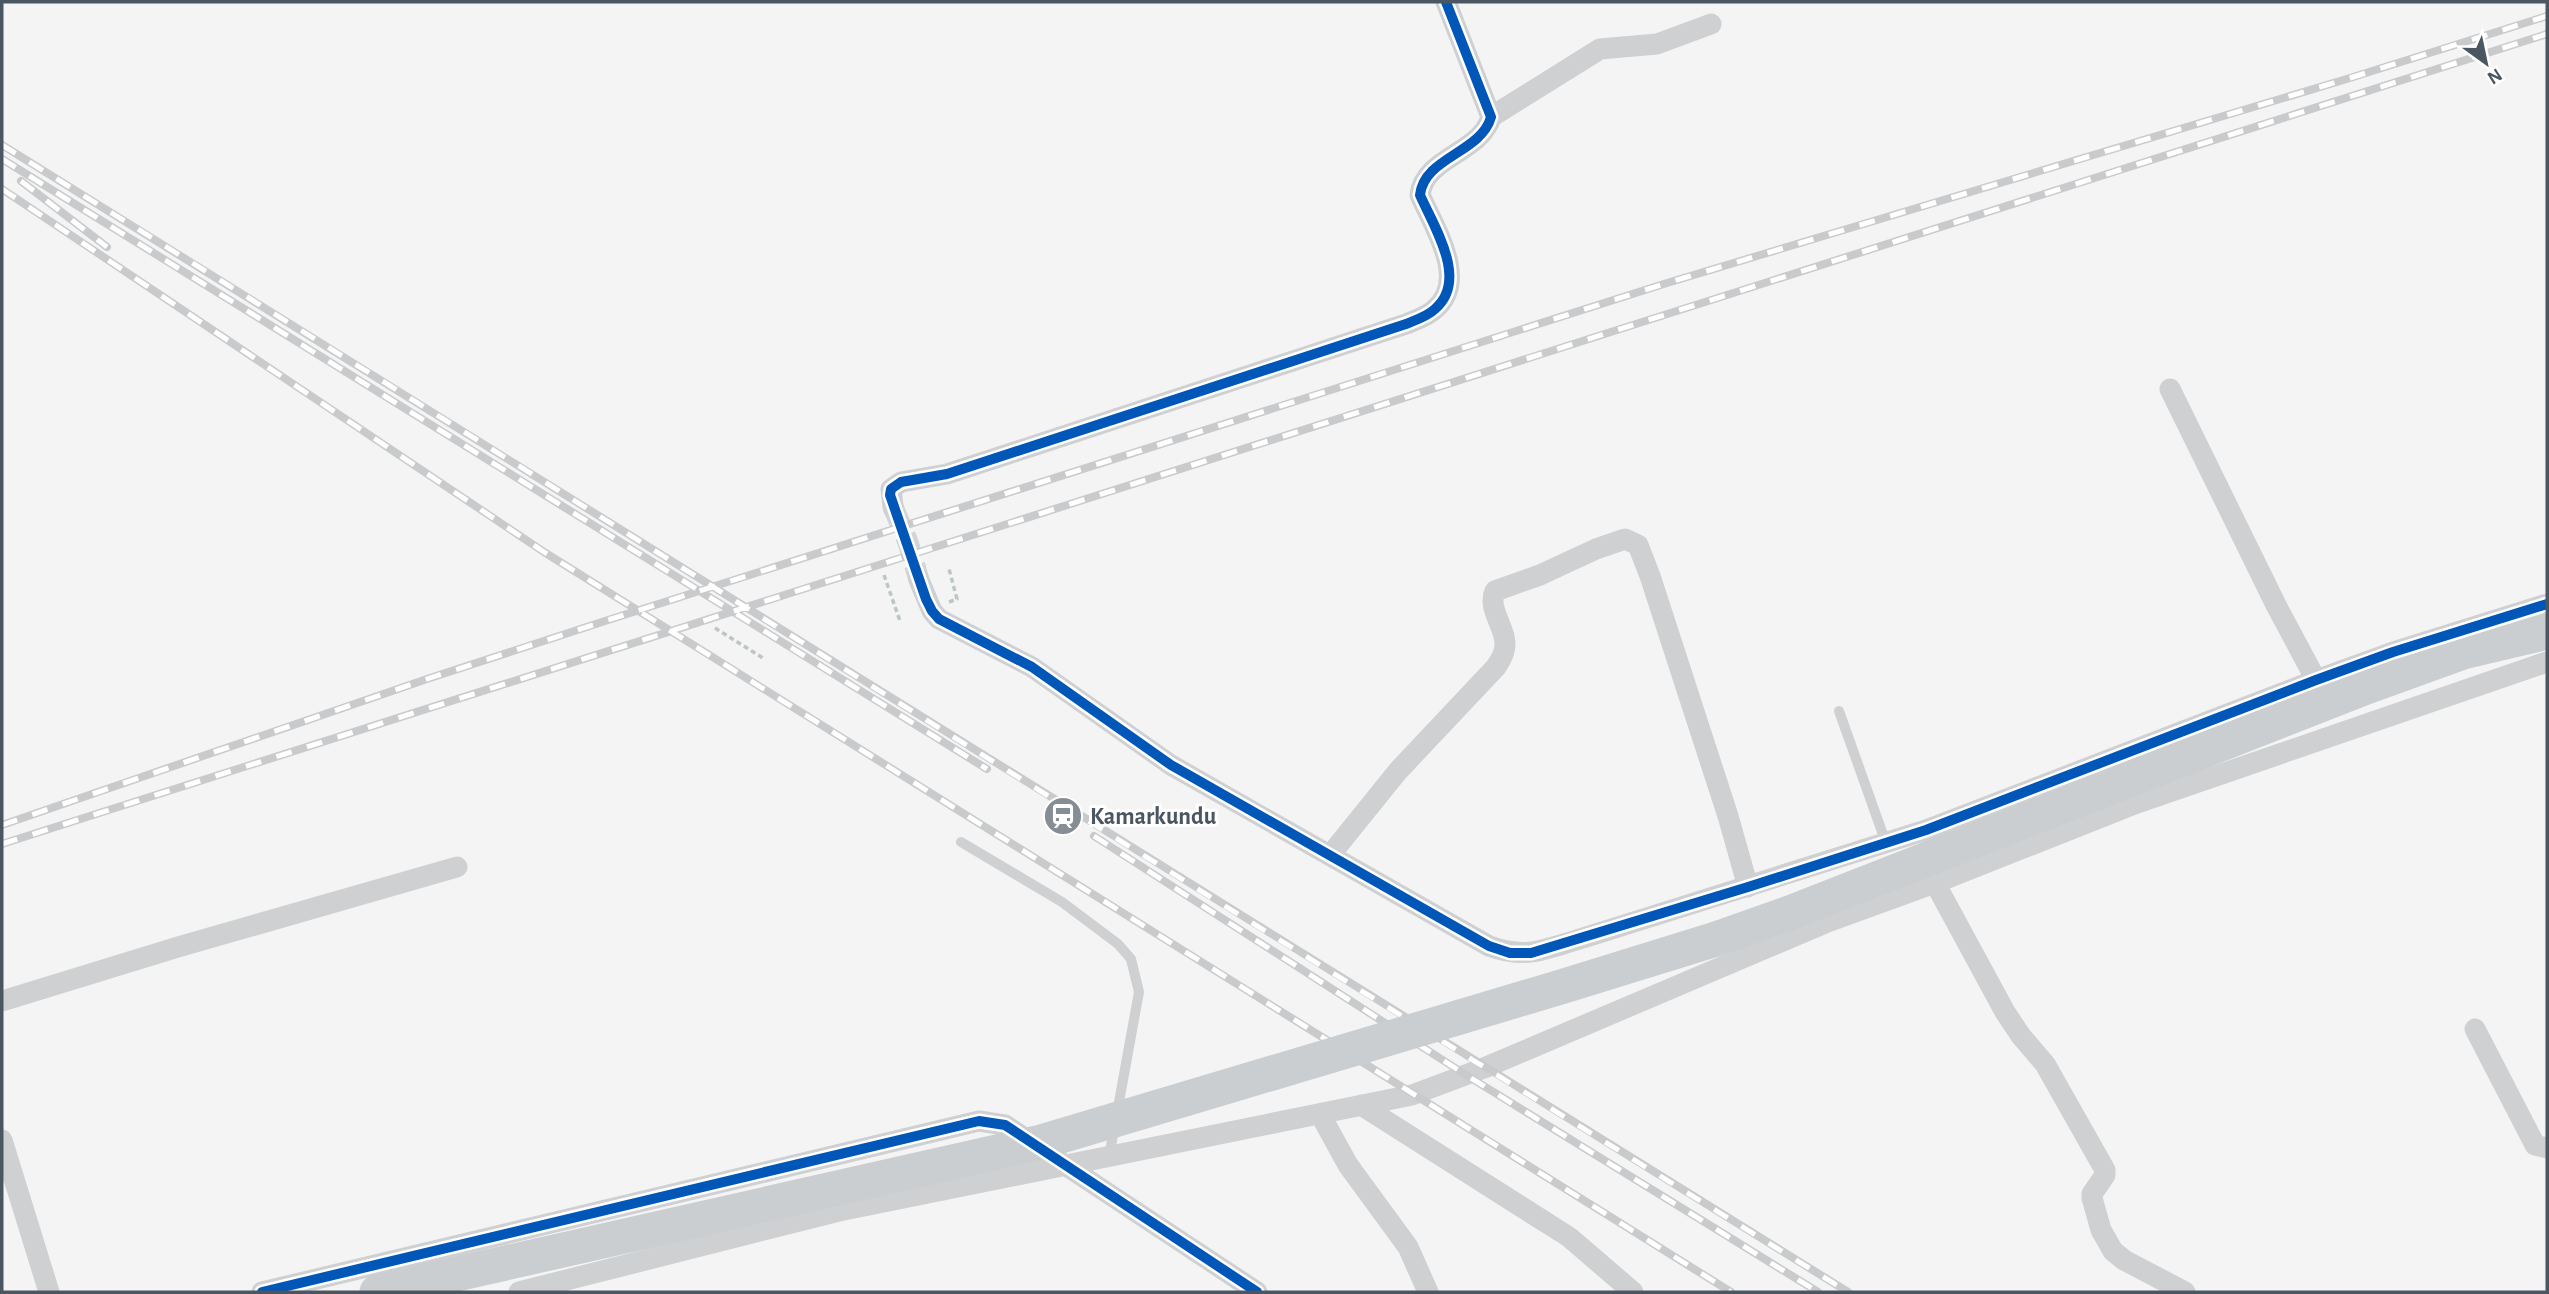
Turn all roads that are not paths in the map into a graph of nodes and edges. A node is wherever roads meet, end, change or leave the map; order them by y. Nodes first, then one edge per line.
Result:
1 (1446, 2) edge
2 (1711, 24) dead end
3 (1491, 117) junction
4 (2170, 389) dead end
5 (893, 507) dead end
6 (919, 580) tunnel mouth
7 (2547, 604) edge
8 (2546, 658) edge
9 (2316, 680) junction
10 (1839, 711) dead end
11 (961, 842) dead end
12 (1886, 843) junction
13 (1331, 854) junction
14 (457, 867) dead end
15 (1935, 883) junction
16 (1748, 887) junction
17 (2, 1001) edge
18 (2475, 1029) dead end
19 (1361, 1105) junction
20 (1320, 1114) junction
21 (2, 1140) edge
22 (2547, 1148) edge
23 (1109, 1157) junction
24 (1064, 1166) junction
25 (581, 1285) edge
26 (49, 1292) edge
27 (262, 1292) edge
28 (377, 1292) edge
29 (519, 1292) edge
30 (1257, 1292) edge
31 (1428, 1292) edge
32 (1633, 1292) edge
33 (2185, 1292) edge

1 - 3 street
2 - 3 street
3 - 5 street
4 - 9 street
6 - 13 street
7 - 9 street
8 - 15 street
8 - 28 main road, bridge
9 - 12 street
10 - 12 lane
11 - 23 lane
12 - 16 street
13 - 16 street
13 - 16 street
14 - 17 street
15 - 19 street
15 - 33 street
18 - 22 street
19 - 20 street
19 - 32 street
20 - 23 street
20 - 31 street
21 - 26 street
23 - 24 street
24 - 25 street
24 - 27 street
24 - 30 street
25 - 29 street

